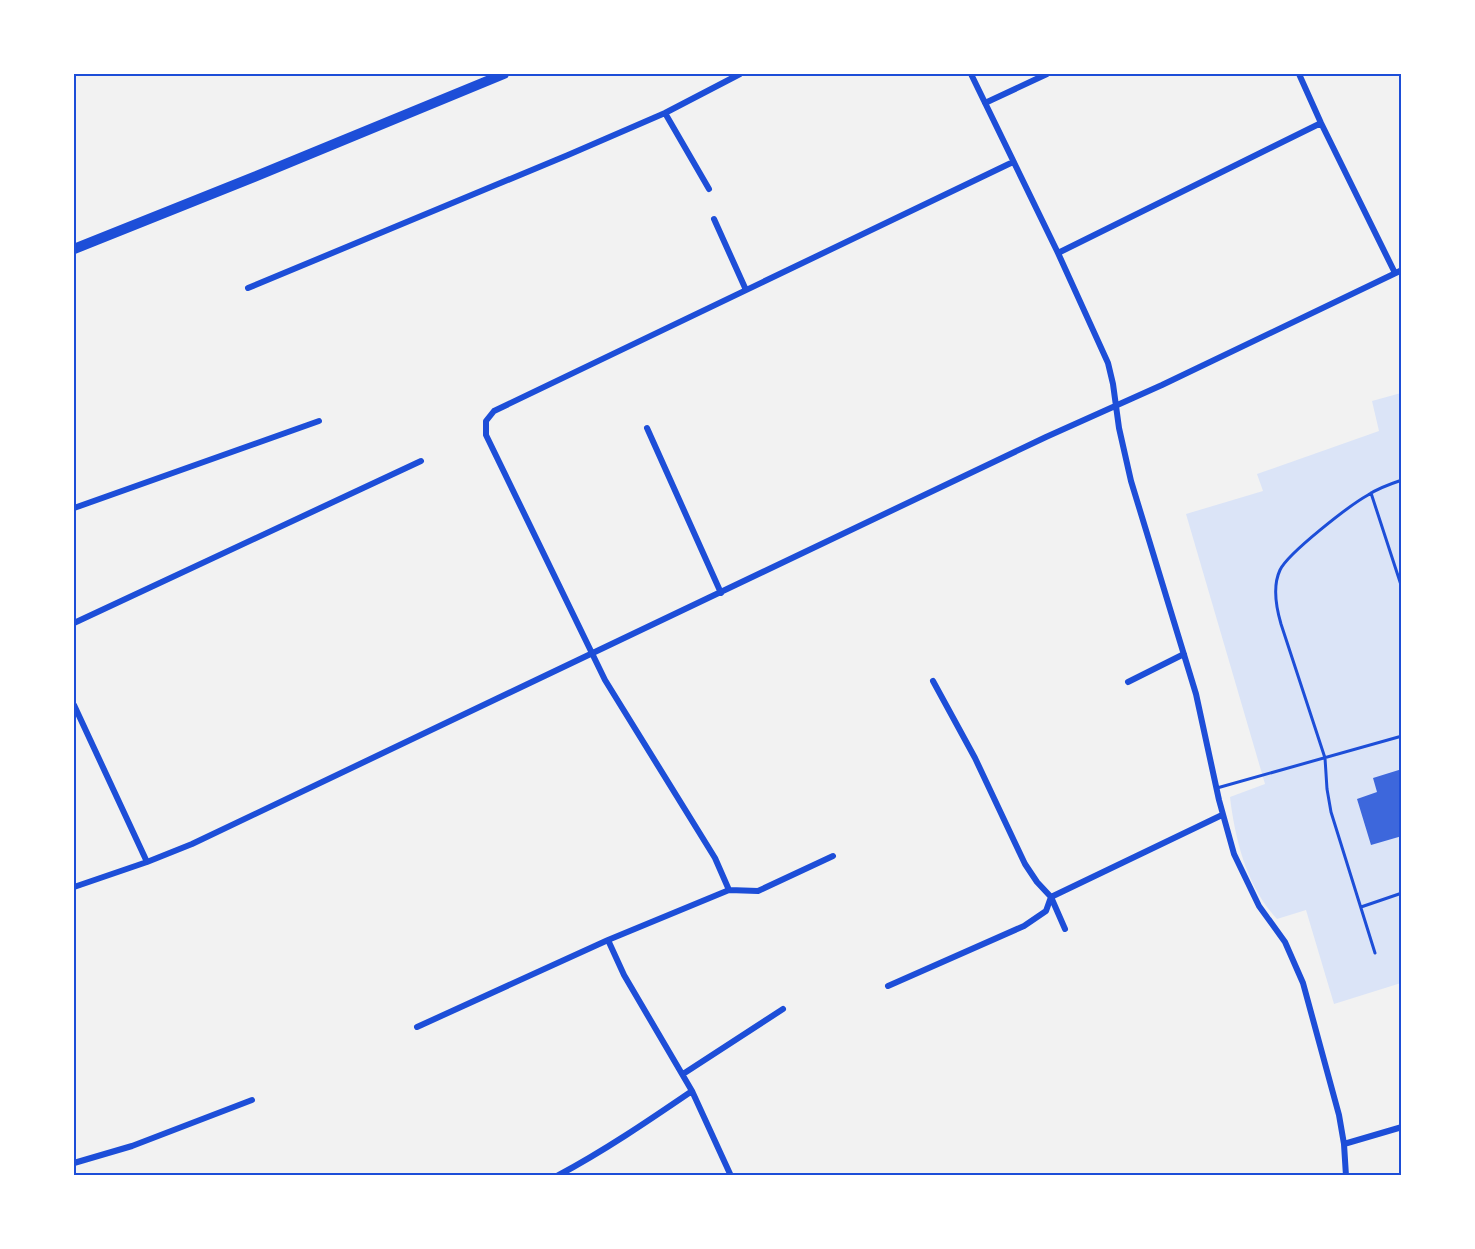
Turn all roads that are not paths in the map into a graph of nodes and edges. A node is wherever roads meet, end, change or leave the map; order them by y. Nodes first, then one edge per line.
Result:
1 (504, 74) edge
2 (740, 74) edge
3 (971, 74) edge
4 (1047, 74) edge
5 (1299, 74) edge
6 (985, 103) junction
7 (665, 112) junction
8 (1321, 123) junction
9 (1013, 162) junction
10 (709, 189) dead end
11 (714, 219) dead end
12 (74, 249) edge
13 (1058, 253) junction
14 (1398, 272) edge
15 (248, 288) dead end
16 (746, 290) junction
17 (1115, 405) junction
18 (319, 421) dead end
19 (647, 428) dead end
20 (421, 461) dead end
21 (1401, 480) edge
22 (1371, 493) junction
23 (74, 508) edge
24 (1401, 588) edge
25 (721, 593) junction
26 (74, 623) edge
27 (592, 654) junction
28 (1184, 654) junction
29 (933, 681) dead end
30 (1128, 682) dead end
31 (74, 705) edge
32 (1401, 736) edge
33 (1325, 758) junction
34 (1217, 788) junction
35 (1222, 815) junction
36 (834, 856) dead end
37 (147, 862) junction
38 (74, 887) edge
39 (729, 890) junction
40 (1401, 894) edge
41 (1051, 897) junction
42 (1361, 907) junction
43 (1065, 929) dead end
44 (608, 940) junction
45 (1375, 953) dead end
46 (888, 986) dead end
47 (783, 1010) dead end
48 (417, 1027) dead end
49 (683, 1074) junction
50 (692, 1091) junction
51 (252, 1100) dead end
52 (1401, 1127) edge
53 (1344, 1144) junction
54 (74, 1163) edge
55 (556, 1176) edge
56 (731, 1176) edge
57 (1346, 1176) edge

1 - 12 main road
2 - 7 street
3 - 6 street
4 - 6 street
5 - 8 street
6 - 9 street
7 - 10 street
7 - 15 street
8 - 13 street
8 - 14 street
9 - 13 street
9 - 16 street
11 - 16 street
13 - 17 street
14 - 17 street
16 - 27 street
17 - 25 street
17 - 28 street
18 - 23 street
19 - 25 street
20 - 26 street
21 - 22 lane
22 - 24 lane
22 - 33 lane
25 - 27 street
27 - 37 street
27 - 39 street
28 - 30 street
28 - 34 street
29 - 41 street
31 - 37 street
32 - 33 lane
33 - 34 lane
33 - 42 lane
34 - 35 street
35 - 41 street
35 - 53 street
36 - 39 street
37 - 38 street
39 - 44 street
40 - 42 lane
41 - 43 street
41 - 46 street
42 - 45 lane
44 - 48 street
44 - 49 street
47 - 49 street
49 - 50 street
50 - 55 street
50 - 56 street
51 - 54 street
52 - 53 street
53 - 57 street

